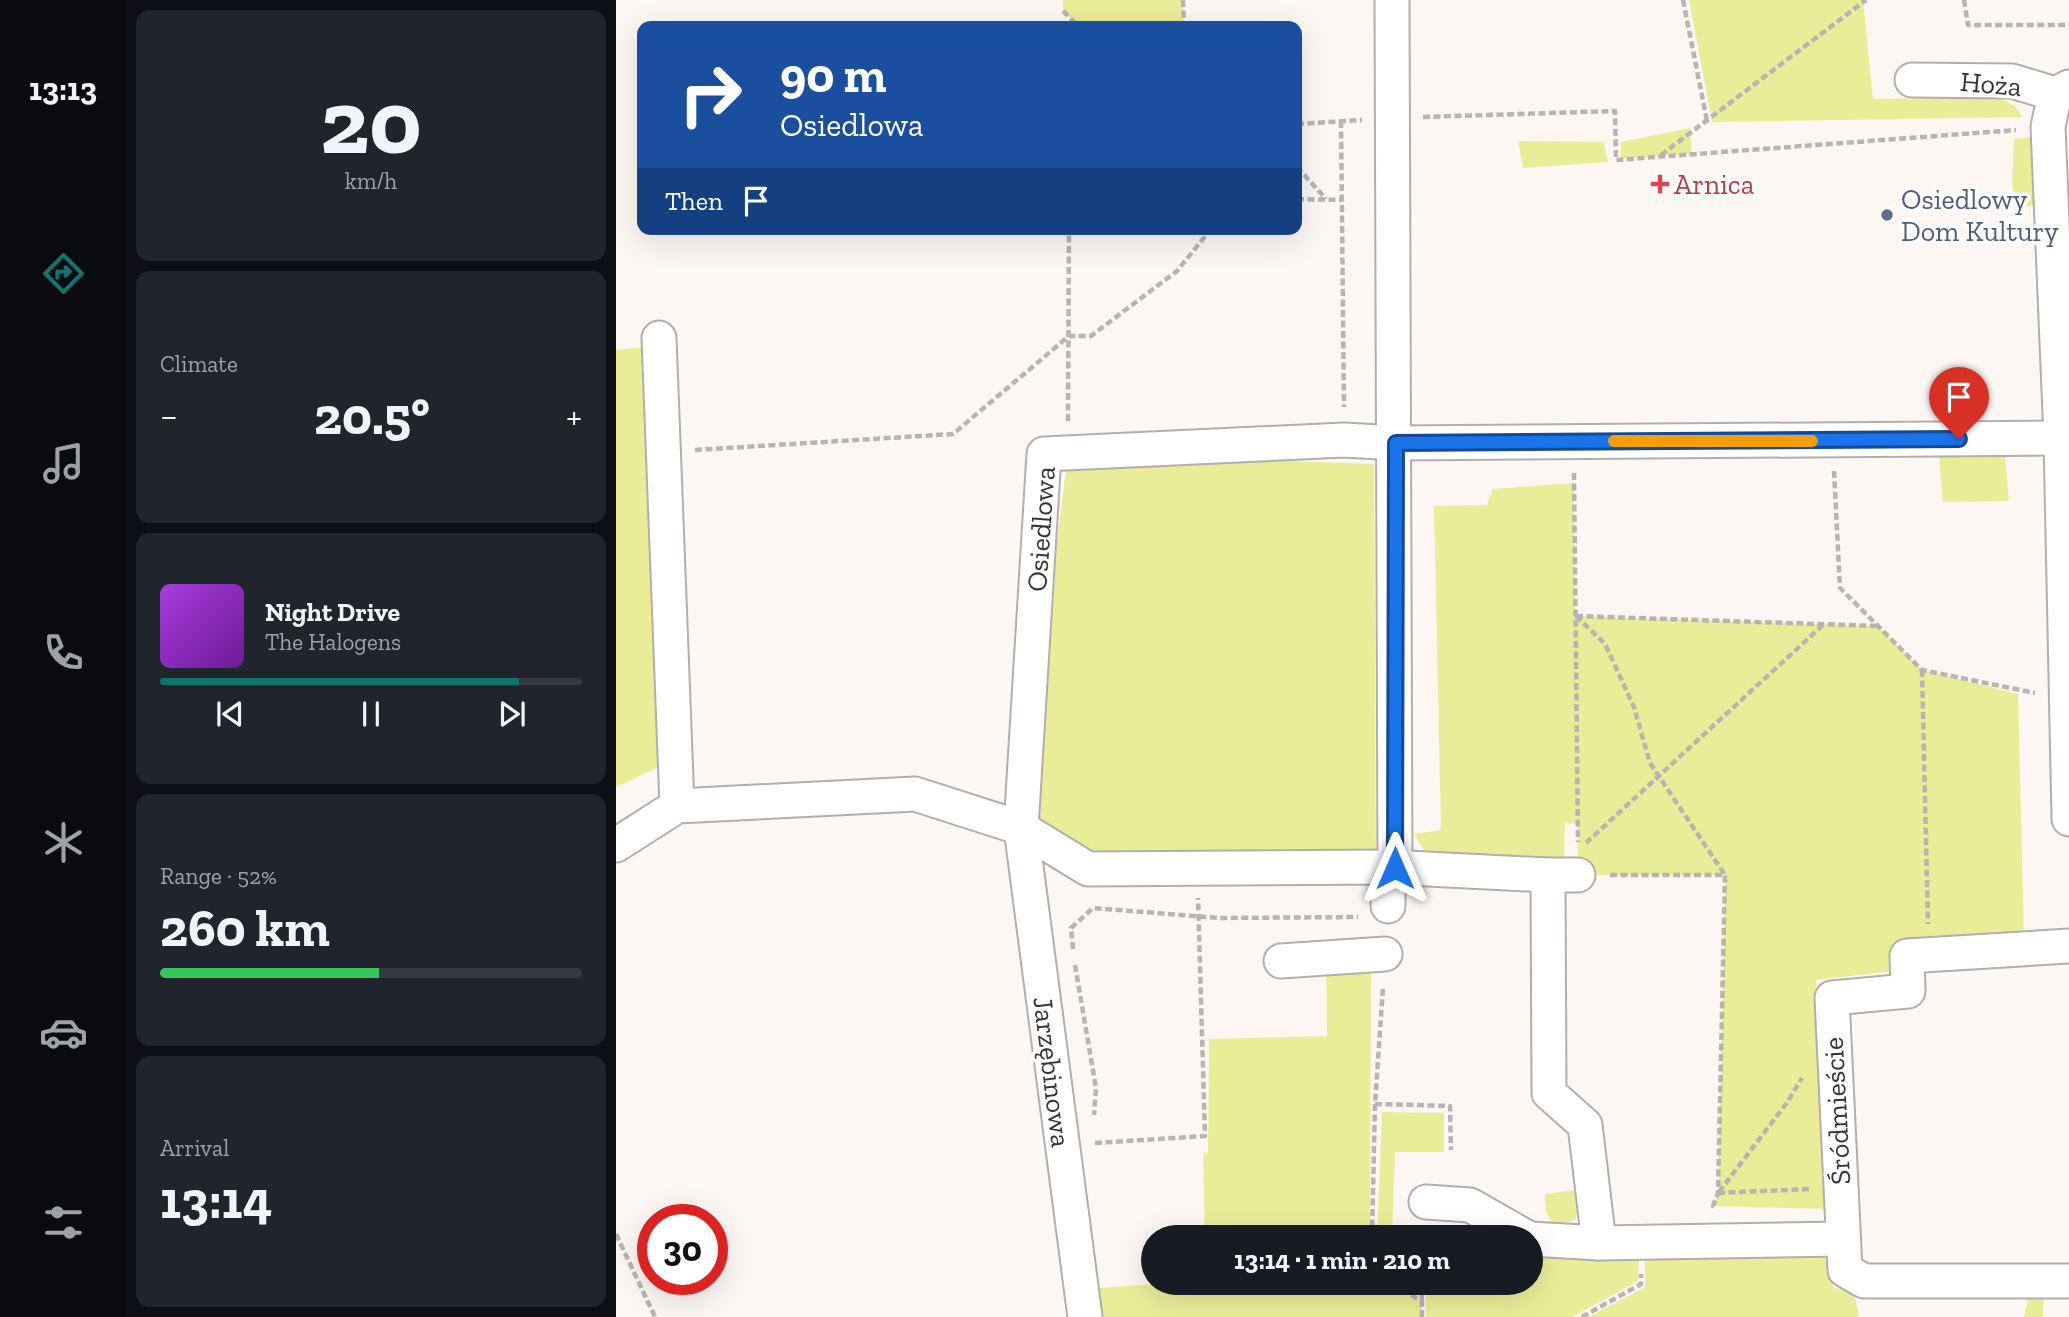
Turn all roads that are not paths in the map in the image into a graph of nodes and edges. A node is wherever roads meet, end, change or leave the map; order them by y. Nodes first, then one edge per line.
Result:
1 (1392, 0) edge
2 (1912, 80) dead end
3 (2062, 90) edge
4 (659, 338) dead end
5 (2061, 438) junction
6 (1396, 443) junction
7 (677, 806) junction
8 (2069, 819) edge
9 (1021, 828) junction
10 (616, 845) edge
11 (1391, 867) junction
12 (1388, 906) road end
13 (2069, 946) edge
14 (1385, 954) road end
15 (1281, 961) dead end
16 (1426, 1202) dead end
17 (1505, 1225) edge
18 (1843, 1239) junction
19 (1543, 1240) edge
20 (1600, 1242) junction
21 (2069, 1281) edge
22 (1085, 1317) edge

1 - 6 street
2 - 3 street, Hoża
3 - 5 street
4 - 7 street
5 - 6 street, Osiedlowa
5 - 8 street
6 - 9 street, Osiedlowa
6 - 11 street
7 - 9 street
7 - 10 street
9 - 11 street
9 - 22 street, Jarzębinowa
11 - 12 street
11 - 20 street
13 - 18 street, Śródmieście
14 - 15 street
16 - 17 street
18 - 20 street
18 - 21 street, Śródmieście
19 - 20 street

